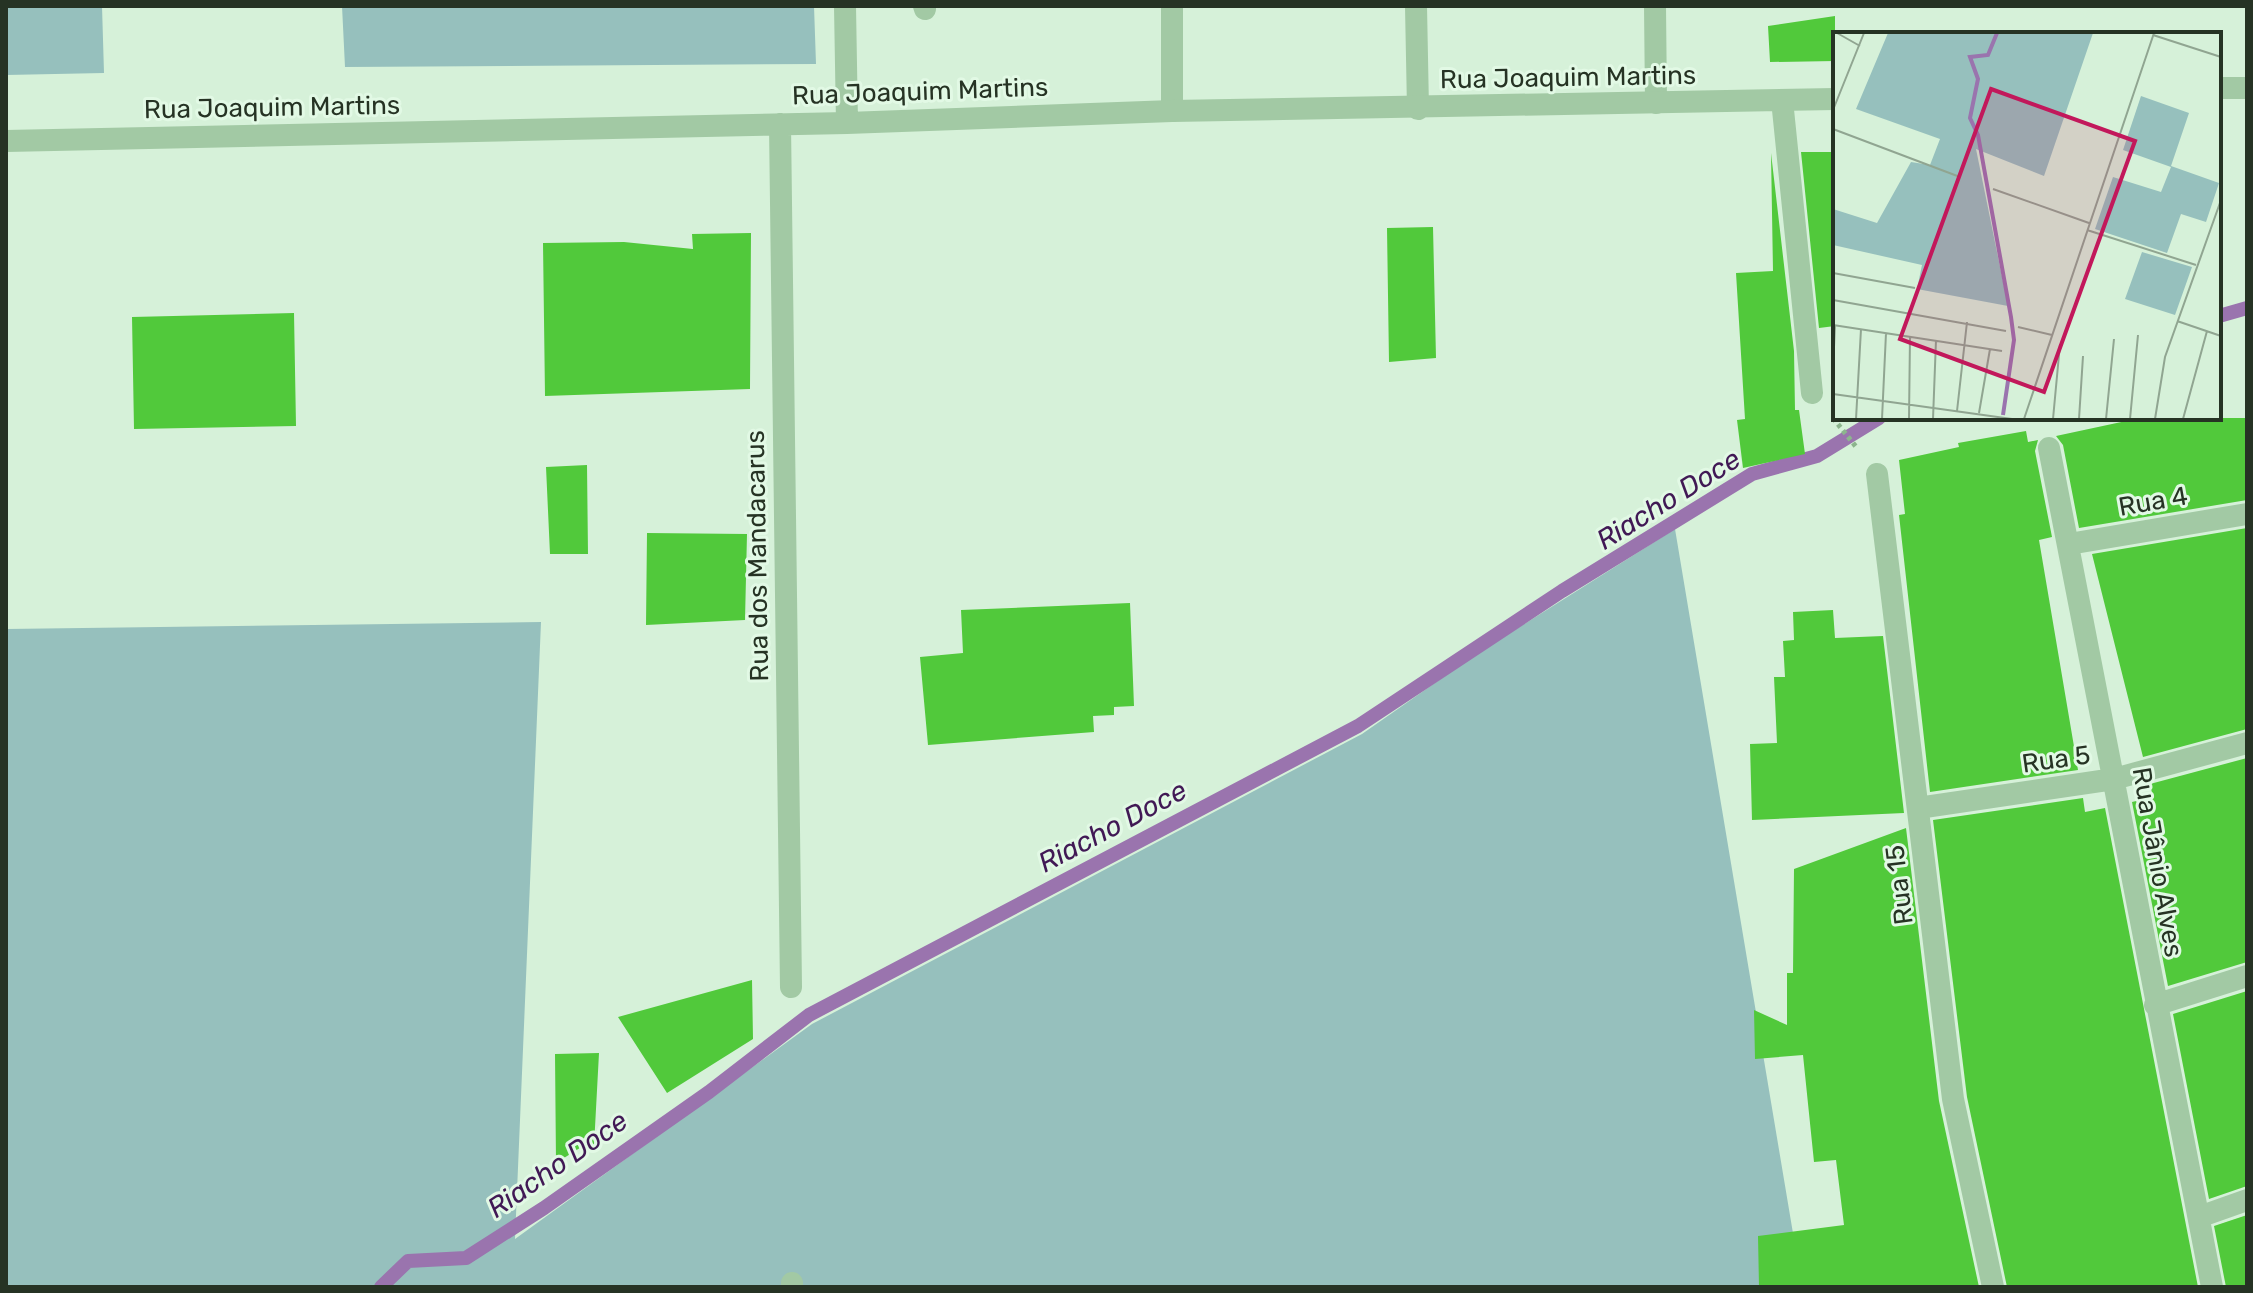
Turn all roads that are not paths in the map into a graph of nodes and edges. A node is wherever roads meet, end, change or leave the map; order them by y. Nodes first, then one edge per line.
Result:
1 (845, 6) edge
2 (1172, 6) edge
3 (1416, 6) edge
4 (1655, 6) edge
5 (2221, 88) edge
6 (2247, 88) edge
7 (1833, 99) edge
8 (1782, 100) junction
9 (1656, 103) junction
10 (1418, 109) junction
11 (1172, 111) junction
12 (847, 123) junction
13 (780, 124) junction
14 (6, 141) edge
15 (1812, 393) road end
16 (2049, 448) dead end
17 (1877, 474) road end
18 (2247, 514) edge
19 (2069, 544) junction
20 (2247, 743) edge
21 (2114, 779) junction
22 (1918, 808) junction
23 (2247, 976) edge
24 (791, 987) dead end
25 (2155, 1005) junction
26 (2247, 1200) edge
27 (2199, 1217) junction
28 (1993, 1287) edge
29 (2212, 1287) edge

1 - 12 street
2 - 11 street
3 - 10 street
4 - 9 street
5 - 6 street
7 - 8 street, Rua Joaquim Martins
8 - 9 street, Rua Joaquim Martins
8 - 15 street
9 - 10 street, Rua Joaquim Martins
10 - 11 street, Rua Joaquim Martins
11 - 12 street, Rua Joaquim Martins
12 - 13 street, Rua Joaquim Martins
13 - 14 street, Rua Joaquim Martins
13 - 24 street, Rua dos Mandacarus
16 - 19 street, Rua Jânio Alves
17 - 22 street, Rua 15
18 - 19 street, Rua 4
19 - 21 street, Rua Jânio Alves
20 - 21 street, Rua 5
21 - 22 street, Rua 5
21 - 25 street, Rua Jânio Alves
22 - 28 street, Rua 15
23 - 25 street
25 - 27 street, Rua Jânio Alves
26 - 27 street
27 - 29 street, Rua Jânio Alves

